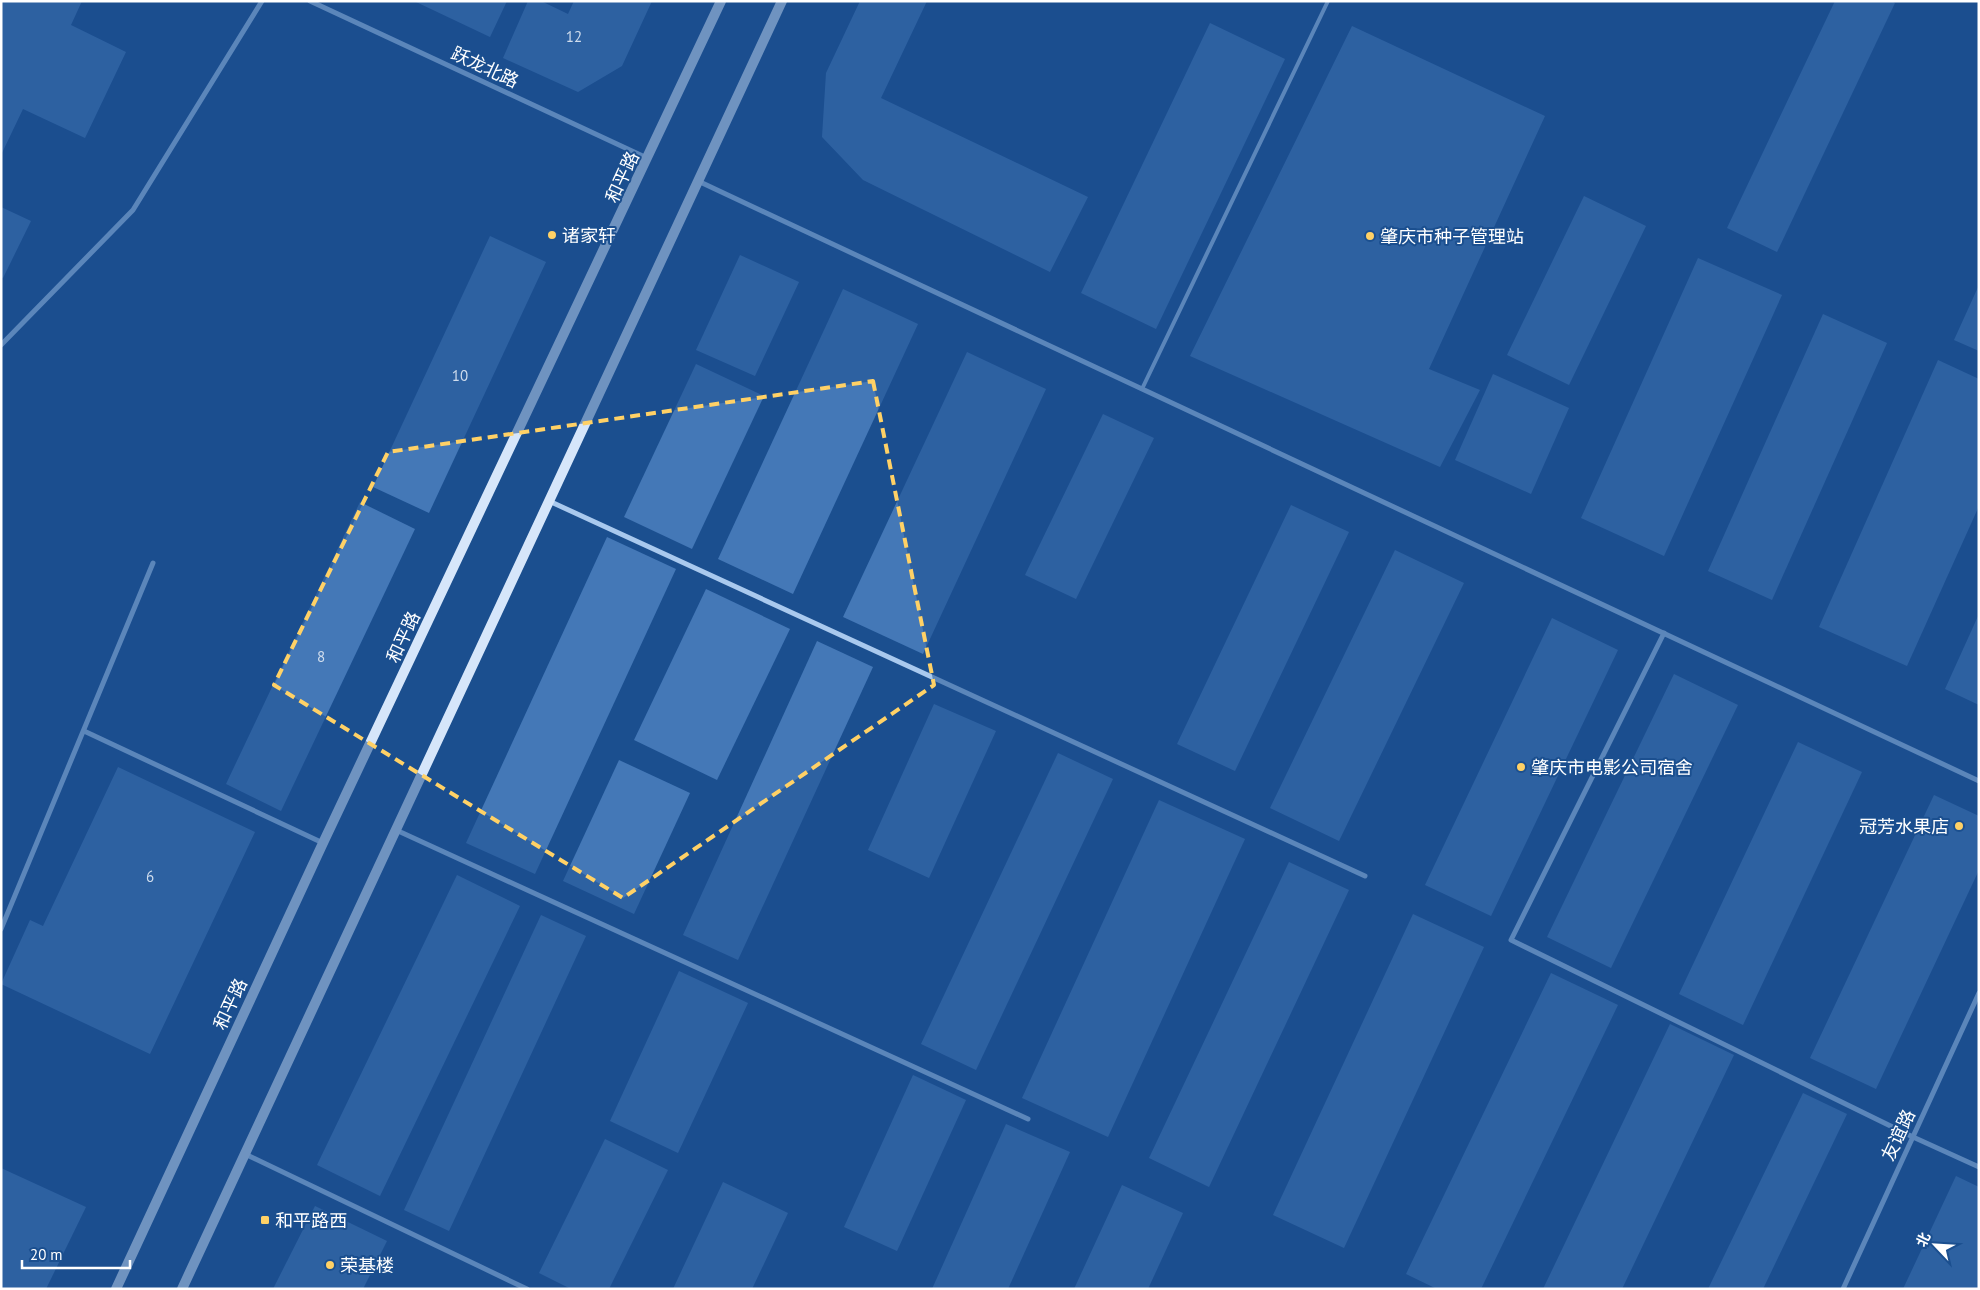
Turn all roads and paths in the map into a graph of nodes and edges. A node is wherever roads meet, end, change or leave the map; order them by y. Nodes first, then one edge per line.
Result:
1 (262, 1) edge
2 (310, 1) edge
3 (722, 1) edge
4 (782, 1) edge
5 (1328, 1) edge
6 (648, 158) junction
7 (697, 181) junction
8 (1, 345) edge
9 (1142, 390) junction
10 (549, 501) junction
11 (154, 563) dead end
12 (1664, 634) junction
13 (84, 730) junction
14 (1979, 781) edge
15 (395, 830) junction
16 (323, 843) junction
17 (1366, 876) dead end
18 (1, 929) edge
19 (1979, 993) edge
20 (1028, 1119) dead end
21 (1913, 1137) junction
22 (245, 1154) junction
23 (1979, 1167) edge
24 (116, 1289) edge
25 (182, 1289) edge
26 (527, 1289) edge
27 (1843, 1289) edge

1 - 8 street
2 - 6 street, 跃龙北路
3 - 6 main road, 和平路
4 - 7 main road
5 - 9 lane
6 - 16 main road, 和平路
7 - 9 street
7 - 10 main road
9 - 12 street
10 - 15 main road
10 - 17 street
11 - 13 street
12 - 14 street
12 - 21 street
13 - 16 street
13 - 18 street
15 - 20 street
15 - 22 main road
16 - 24 main road, 和平路
19 - 21 street, 友谊路
21 - 23 street
21 - 27 street, 友谊路
22 - 25 main road
22 - 26 street

